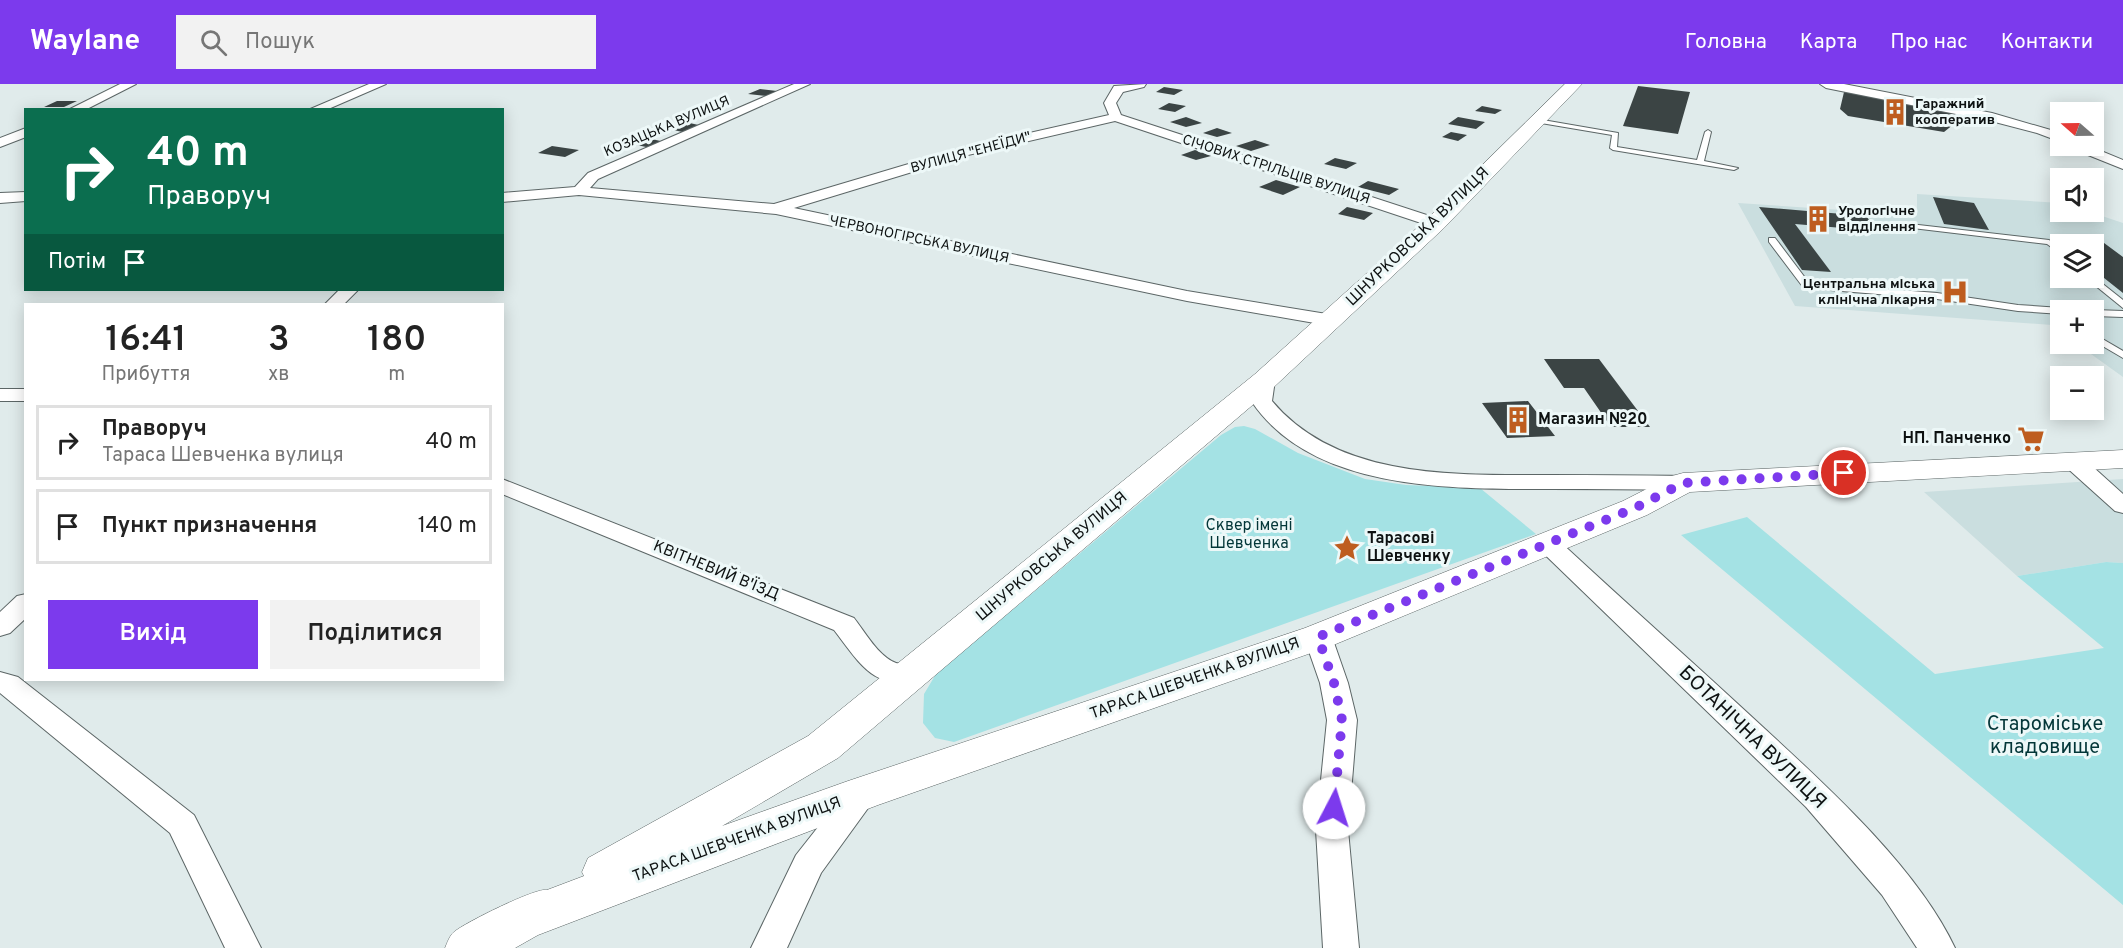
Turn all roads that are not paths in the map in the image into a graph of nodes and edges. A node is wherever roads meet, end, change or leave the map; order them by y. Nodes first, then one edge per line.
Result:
1 (130, 84) edge
2 (380, 84) edge
3 (804, 84) edge
4 (1140, 84) edge
5 (1574, 84) edge
6 (1826, 84) edge
7 (1113, 87) edge
8 (78, 108) edge
9 (319, 108) edge
10 (1116, 117) junction
11 (1537, 121) junction
12 (1708, 132) dead end
13 (24, 133) edge
14 (2050, 133) edge
15 (0, 143) edge
16 (2102, 156) edge
17 (1700, 162) junction
18 (2123, 165) edge
19 (1734, 168) dead end
20 (579, 191) junction
21 (24, 196) edge
22 (0, 198) edge
23 (504, 198) edge
24 (776, 209) junction
25 (1436, 223) junction
26 (1904, 225) dead end
27 (1772, 240) dead end
28 (2050, 243) edge
29 (2102, 288) edge
30 (349, 291) edge
31 (335, 303) edge
32 (2123, 305) edge
33 (2050, 310) edge
34 (2104, 313) edge
35 (2123, 314) edge
36 (1332, 320) junction
37 (2104, 343) edge
38 (2123, 355) edge
39 (1265, 380) junction
40 (0, 395) edge
41 (24, 395) edge
42 (2123, 459) edge
43 (2073, 462) junction
44 (1683, 483) junction
45 (504, 487) edge
46 (2123, 506) edge
47 (1548, 544) junction
48 (24, 604) edge
49 (0, 627) edge
50 (1318, 637) junction
51 (914, 672) junction
52 (0, 682) edge
53 (863, 793) junction
54 (522, 920) junction
55 (243, 948) edge
56 (470, 948) edge
57 (769, 948) edge
58 (1341, 948) edge
59 (1937, 948) edge

1 - 8 street
2 - 9 street
3 - 20 street, КОЗАЦЬКА ВУЛИЦЯ
4 - 7 street
5 - 11 street, ШНУРКОВСЬКА ВУЛИЦЯ
6 - 14 street
7 - 10 street
10 - 24 street, ВУЛИЦЯ "ЕНЕЇДИ"
10 - 25 street, СІЧОВИХ СТРІЛЬЦІВ ВУЛИЦЯ
11 - 17 lane
11 - 25 street, ШНУРКОВСЬКА ВУЛИЦЯ
12 - 17 lane
13 - 15 street
16 - 18 street
17 - 19 lane
20 - 23 street, ЧЕРВОНОГІРСЬКА ВУЛИЦЯ
20 - 24 street, ЧЕРВОНОГІРСЬКА ВУЛИЦЯ
21 - 22 street
24 - 36 street, ЧЕРВОНОГІРСЬКА ВУЛИЦЯ
25 - 36 street, ШНУРКОВСЬКА ВУЛИЦЯ
26 - 28 lane
27 - 33 lane
29 - 32 lane
30 - 31 street
34 - 35 lane
36 - 39 street, ШНУРКОВСЬКА ВУЛИЦЯ
37 - 38 lane
39 - 44 street
39 - 51 street, ШНУРКОВСЬКА ВУЛИЦЯ
40 - 41 street
42 - 43 street, ТАРАСА ШЕВЧЕНКА ВУЛИЦЯ
43 - 44 street, ТАРАСА ШЕВЧЕНКА ВУЛИЦЯ
43 - 46 street
44 - 47 street, ТАРАСА ШЕВЧЕНКА ВУЛИЦЯ
45 - 51 street, КВІТНЕВИЙ В'ЇЗД
47 - 50 street, ТАРАСА ШЕВЧЕНКА ВУЛИЦЯ
47 - 59 street, БОТАНІЧНА ВУЛИЦЯ
48 - 49 street
50 - 53 street, ТАРАСА ШЕВЧЕНКА ВУЛИЦЯ
50 - 58 street
51 - 54 street, ШНУРКОВСЬКА ВУЛИЦЯ
52 - 55 street
53 - 54 street, ТАРАСА ШЕВЧЕНКА ВУЛИЦЯ
53 - 57 street
54 - 56 street, ШНУРКОВСЬКА ВУЛИЦЯ

